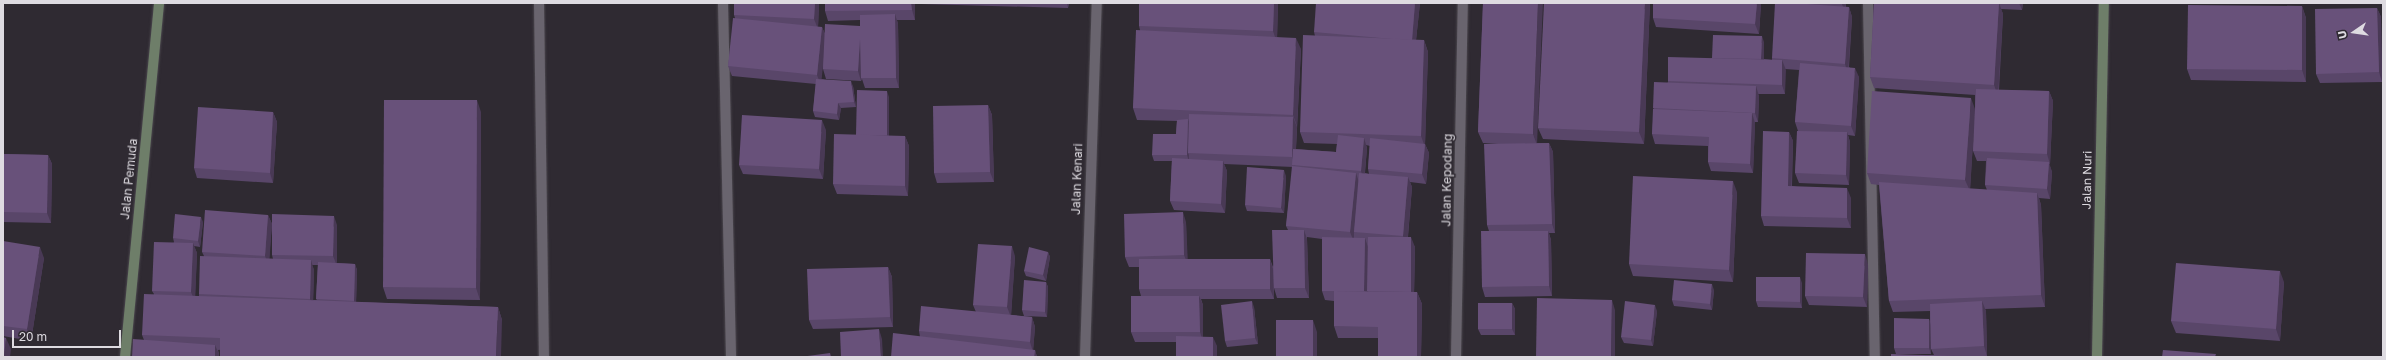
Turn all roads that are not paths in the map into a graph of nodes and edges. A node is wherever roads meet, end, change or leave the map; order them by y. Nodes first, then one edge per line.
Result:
1 (159, 3) edge
2 (539, 3) edge
3 (723, 3) edge
4 (1097, 3) edge
5 (1463, 3) edge
6 (1868, 3) edge
7 (2104, 3) edge
8 (125, 357) edge
9 (544, 357) edge
10 (731, 357) edge
11 (1085, 357) edge
12 (1456, 357) edge
13 (1875, 357) edge
14 (2097, 357) edge

1 - 8 main road, Jalan Pemuda
2 - 9 street
3 - 10 street
4 - 11 street, Jalan Kenari
5 - 12 street, Jalan Kepodang
6 - 13 street
7 - 14 main road, Jalan Nuri

